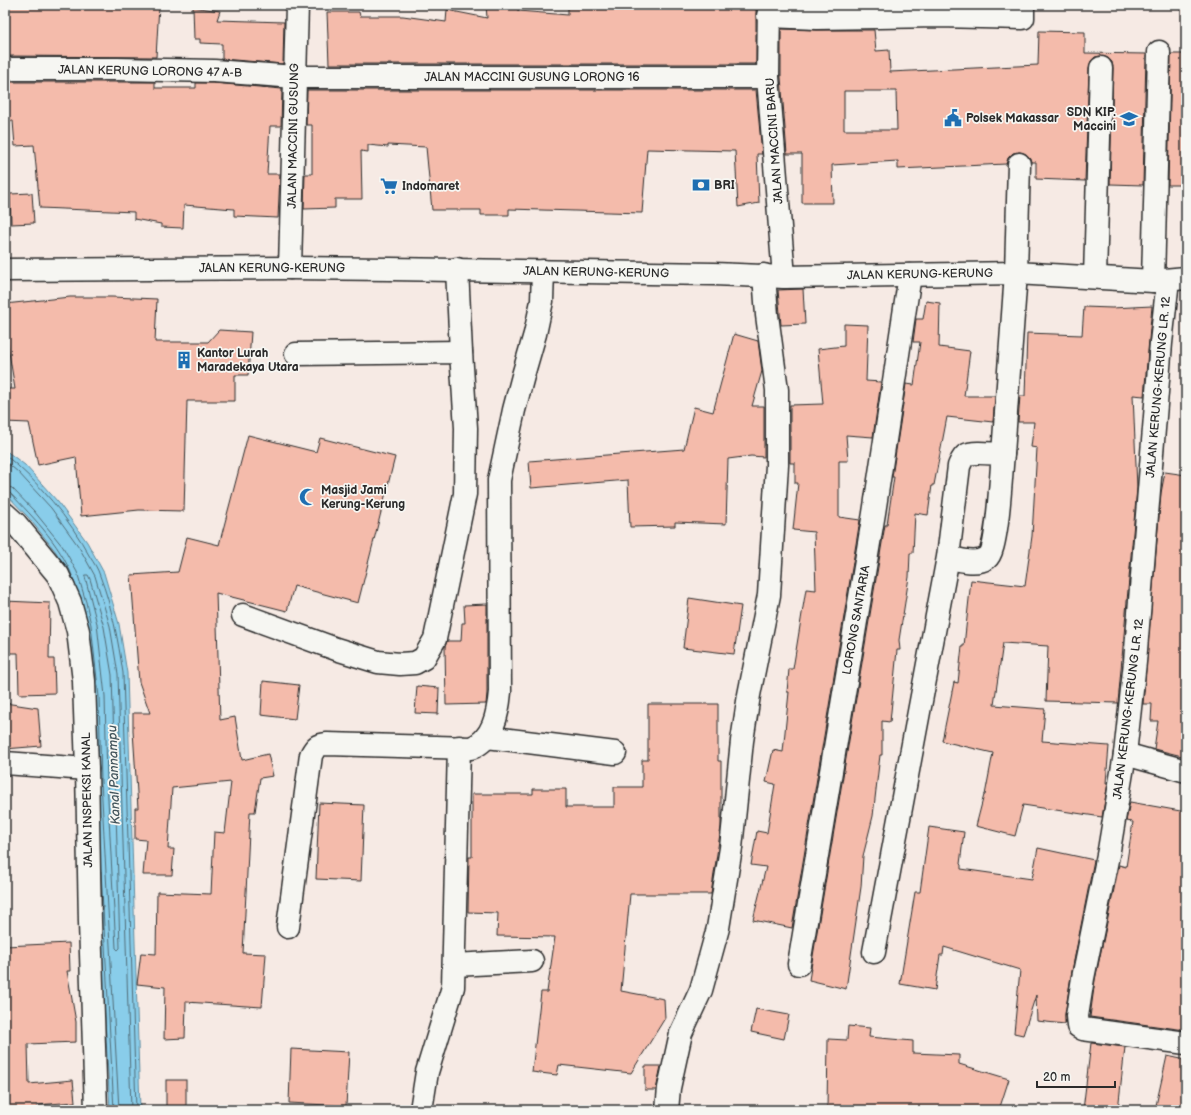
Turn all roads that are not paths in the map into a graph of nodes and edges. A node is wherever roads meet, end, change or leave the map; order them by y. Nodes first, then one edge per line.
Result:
1 (297, 5) edge
2 (768, 10) edge
3 (1023, 12) edge
4 (1159, 52) dead end
5 (5, 68) edge
6 (1101, 68) dead end
7 (295, 77) junction
8 (768, 77) junction
9 (1020, 164) dead end
10 (290, 268) junction
11 (457, 269) junction
12 (5, 270) edge
13 (543, 271) junction
14 (1016, 273) junction
15 (910, 275) junction
16 (774, 276) junction
17 (1095, 277) junction
18 (1169, 280) edge
19 (461, 352) junction
20 (296, 354) dead end
21 (1003, 454) junction
22 (5, 514) edge
23 (948, 557) junction
24 (243, 615) dead end
25 (487, 737) junction
26 (459, 747) junction
27 (615, 753) dead end
28 (1125, 754) junction
29 (5, 763) edge
30 (87, 769) junction
31 (1186, 771) edge
32 (288, 927) dead end
33 (874, 952) dead end
34 (532, 961) dead end
35 (799, 964) dead end
36 (454, 965) junction
37 (1186, 1043) edge
38 (96, 1110) edge
39 (421, 1110) edge
40 (667, 1110) edge

1 - 7 street, JALAN MACCINI GUSUNG
2 - 3 street
2 - 8 street, JALAN MACCINI BARU
4 - 18 street, JALAN KERUNG-KERUNG LR. 12
5 - 7 street, JALAN KERUNG LORONG 47 A-B
6 - 17 street
7 - 8 street, JALAN MACCINI GUSUNG LORONG 16
7 - 10 street, JALAN MACCINI GUSUNG
8 - 16 street, JALAN MACCINI BARU
9 - 14 street
10 - 11 street, JALAN KERUNG-KERUNG
10 - 12 street, JALAN KERUNG-KERUNG
11 - 13 street, JALAN KERUNG-KERUNG
11 - 19 street
13 - 16 street, JALAN KERUNG-KERUNG
13 - 25 street
14 - 15 street, JALAN KERUNG-KERUNG
14 - 17 street, JALAN KERUNG-KERUNG
14 - 21 street
15 - 16 street, JALAN KERUNG-KERUNG
15 - 35 street, LORONG SANTARIA
16 - 40 street, JALAN MACCINI BARU
17 - 18 street, JALAN KERUNG-KERUNG
18 - 28 street, JALAN KERUNG-KERUNG LR. 12
19 - 20 street
19 - 24 street
21 - 23 street
21 - 23 street
22 - 30 street, JALAN INSPEKSI KANAL
23 - 33 street
25 - 26 street
25 - 27 street
26 - 32 street
26 - 36 street
28 - 31 street
28 - 37 street, JALAN KERUNG-KERUNG LR. 12
29 - 30 street
30 - 38 street, JALAN INSPEKSI KANAL
34 - 36 street
36 - 39 street

